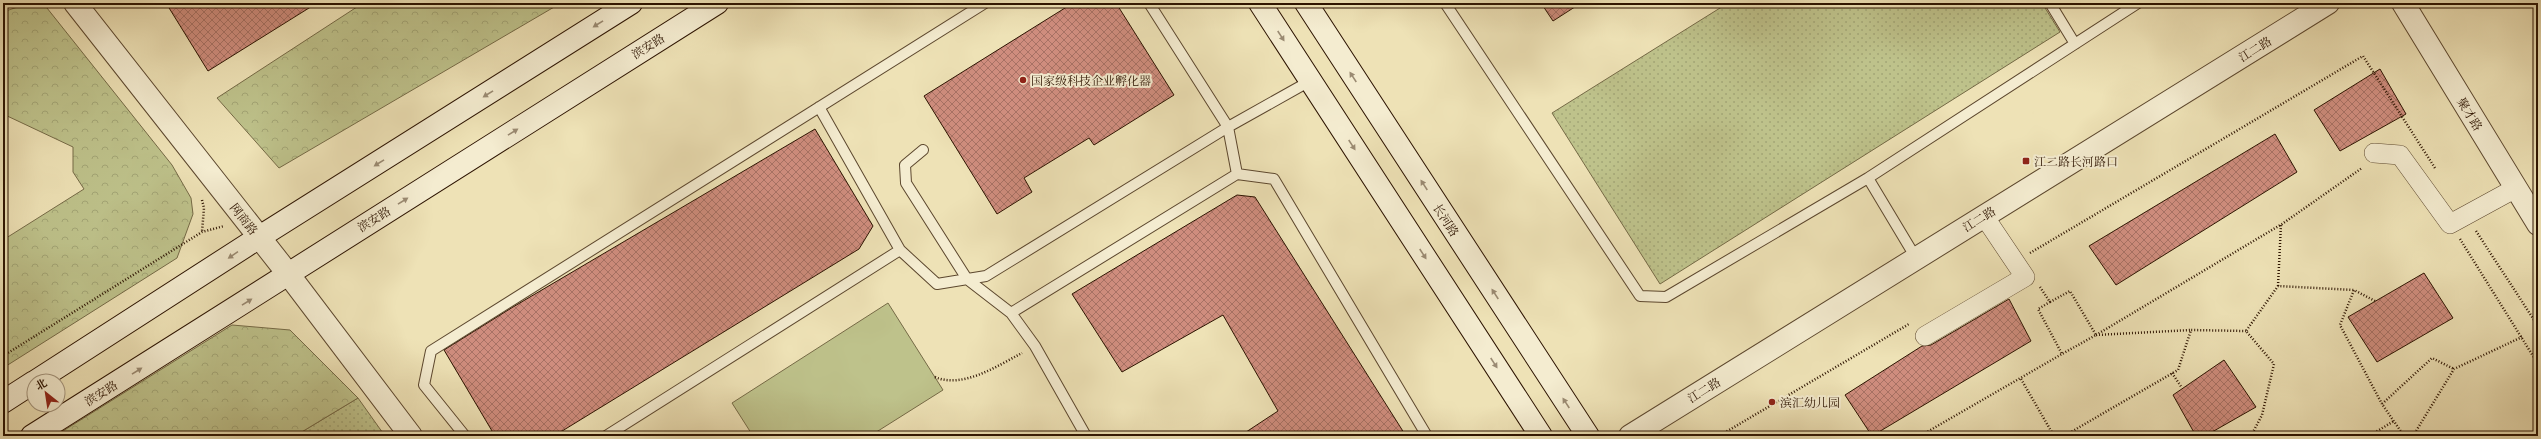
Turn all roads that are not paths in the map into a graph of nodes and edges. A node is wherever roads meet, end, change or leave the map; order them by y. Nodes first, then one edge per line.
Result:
1 (75, 3) edge
2 (631, 3) edge
3 (717, 3) edge
4 (985, 3) edge
5 (1149, 3) edge
6 (1260, 3) edge
7 (1306, 3) edge
8 (1445, 3) edge
9 (2050, 3) edge
10 (2138, 3) edge
11 (2328, 3) edge
12 (2403, 3) edge
13 (2075, 44) junction
14 (1310, 81) junction
15 (819, 107) junction
16 (1228, 127) junction
17 (922, 150) dead end
18 (2374, 152) dead end
19 (1237, 174) junction
20 (1868, 178) junction
21 (2516, 188) junction
22 (1984, 216) junction
23 (2538, 224) edge
24 (258, 238) junction
25 (900, 250) junction
26 (1916, 258) junction
27 (289, 275) junction
28 (967, 279) junction
29 (1011, 313) junction
30 (1925, 336) dead end
31 (49, 373) edge
32 (26, 388) edge
33 (3, 402) edge
34 (32, 436) edge
35 (411, 436) edge
36 (465, 436) edge
37 (606, 436) edge
38 (1086, 436) edge
39 (1427, 436) edge
40 (1541, 436) edge
41 (1588, 436) edge
42 (1630, 436) edge

1 - 24 main road, 网商路
2 -> 24 main road
27 -> 3 main road, 滨安路
4 - 15 lane
5 - 16 lane
6 -> 14 main road
41 -> 7 main road, 长河路
8 - 20 lane
9 - 13 lane
10 - 13 lane
11 - 22 main road, 江二路
12 - 21 main road, 聚才路
13 - 20 lane
14 - 16 lane
14 -> 40 main road
15 - 25 lane
15 - 36 lane
16 - 19 lane
16 - 28 lane
17 - 28 lane
18 - 21 street
19 - 29 lane
19 - 39 lane
20 - 26 lane
21 - 23 main road, 聚才路
22 - 26 main road, 江二路
22 - 30 street
24 - 27 main road, 网商路
24 -> 31 main road
25 - 28 lane
25 - 37 lane
26 - 42 main road, 江二路
34 -> 27 main road, 滨安路
27 - 35 main road, 网商路
28 - 29 lane
29 - 38 lane
32 - 33 main road

